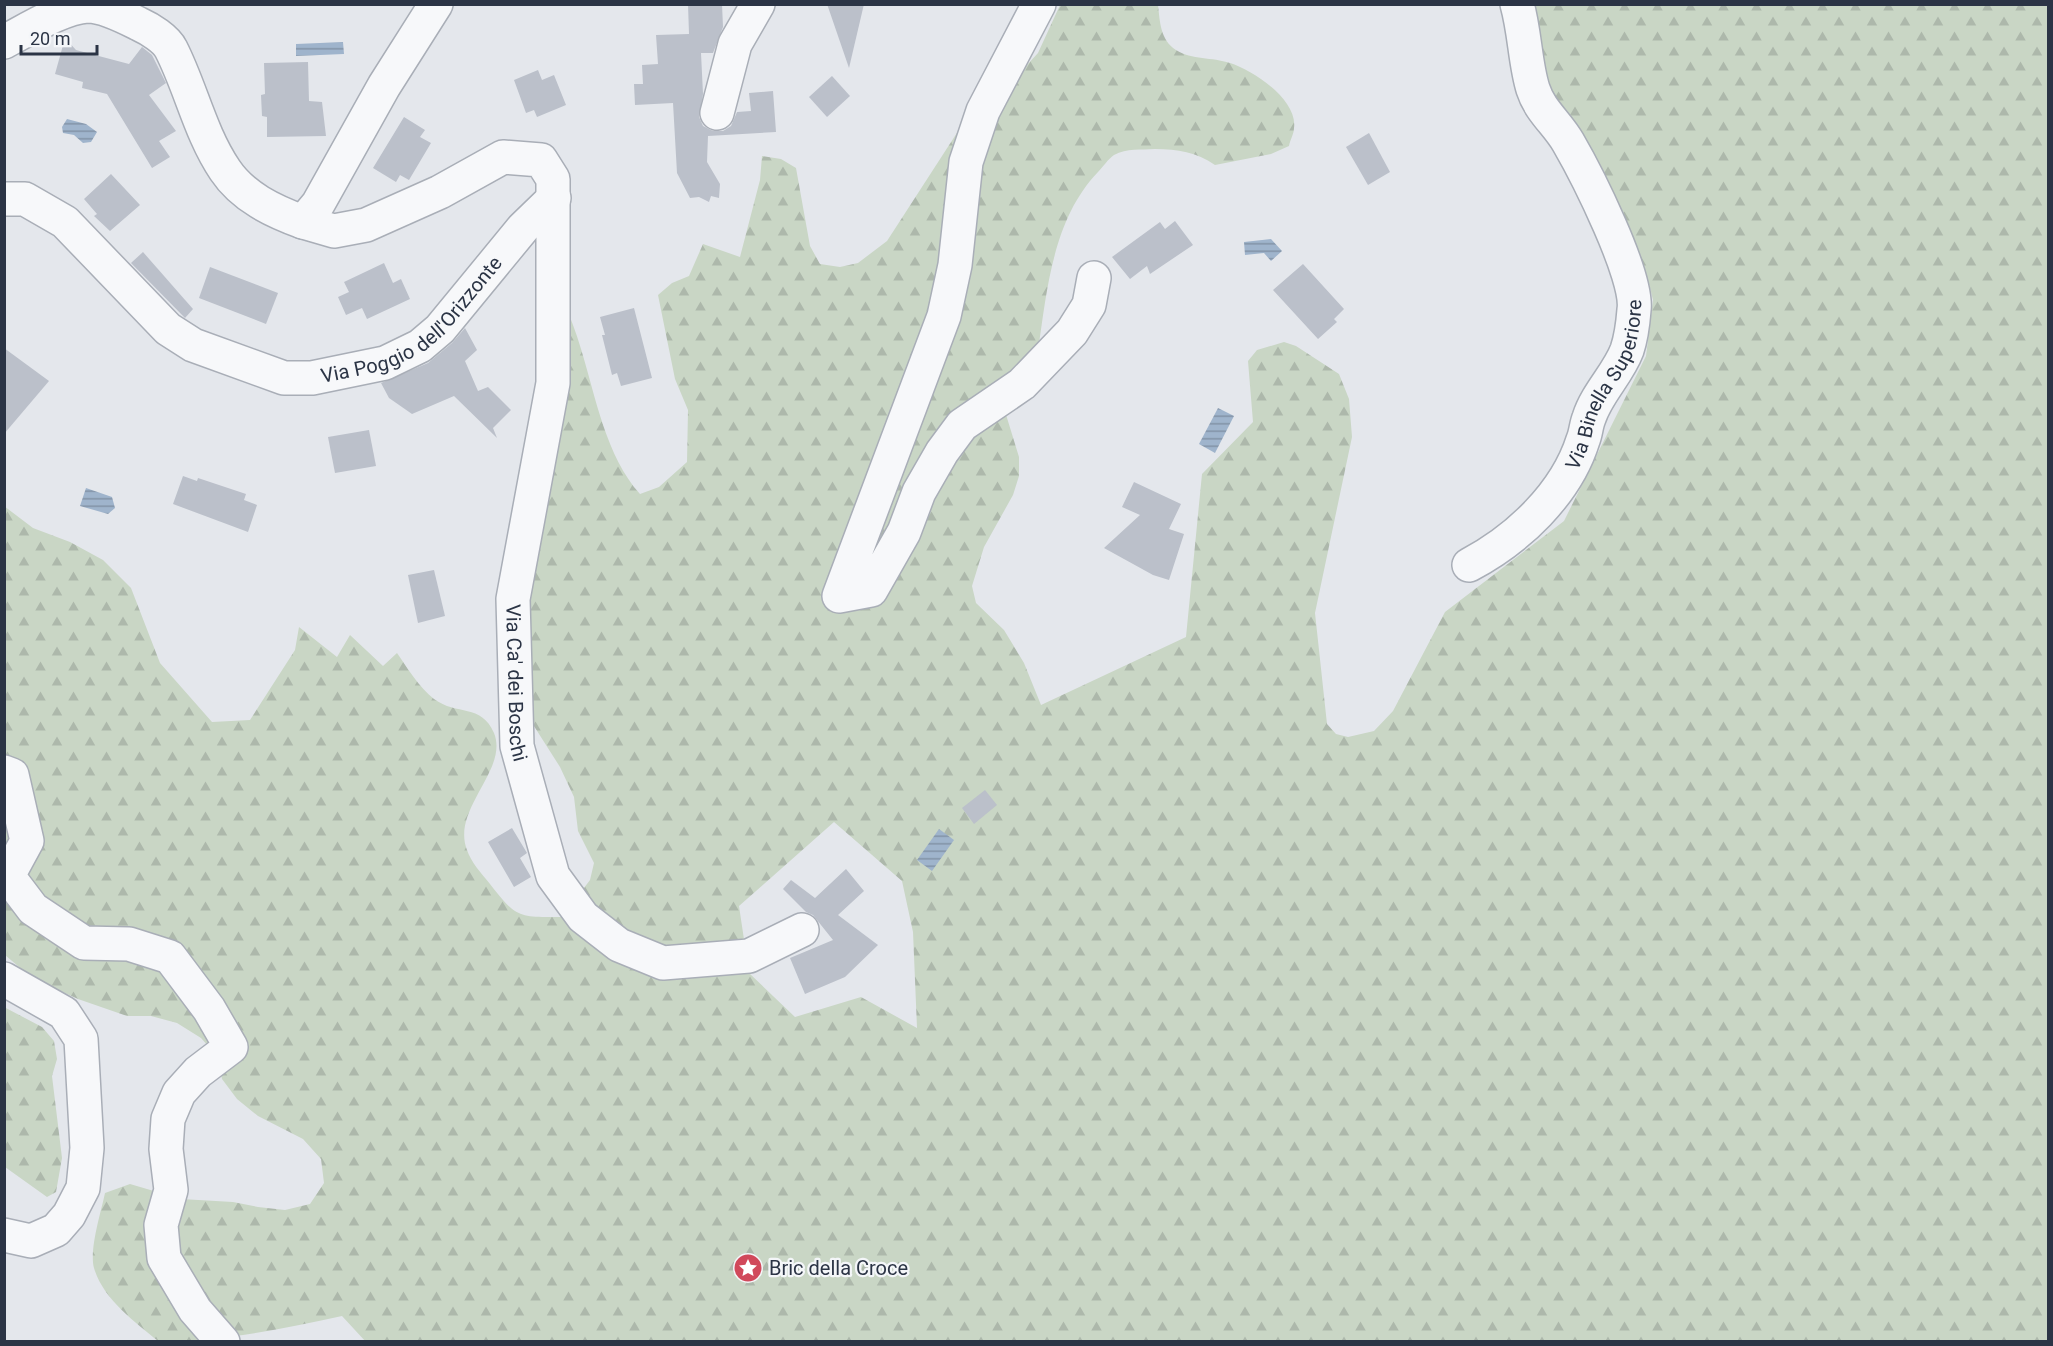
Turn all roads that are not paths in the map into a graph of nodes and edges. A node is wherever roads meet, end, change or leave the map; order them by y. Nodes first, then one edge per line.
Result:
1 (436, 4) edge
2 (758, 4) edge
3 (1039, 4) edge
4 (1517, 4) edge
5 (4, 42) edge
6 (717, 113) dead end
7 (554, 198) junction
8 (4, 199) edge
9 (303, 222) junction
10 (1094, 278) dead end
11 (1470, 565) dead end
12 (4, 772) edge
13 (802, 930) dead end
14 (4, 979) edge
15 (4, 1235) edge
16 (223, 1341) edge

1 - 9 street
2 - 6 street
3 - 10 street
4 - 11 street, Via Binella Superiore
5 - 9 street
7 - 8 street, Via Poggio dell'Orizzonte
7 - 9 street
7 - 13 street, Via Ca' dei Boschi
12 - 16 street
14 - 15 street

